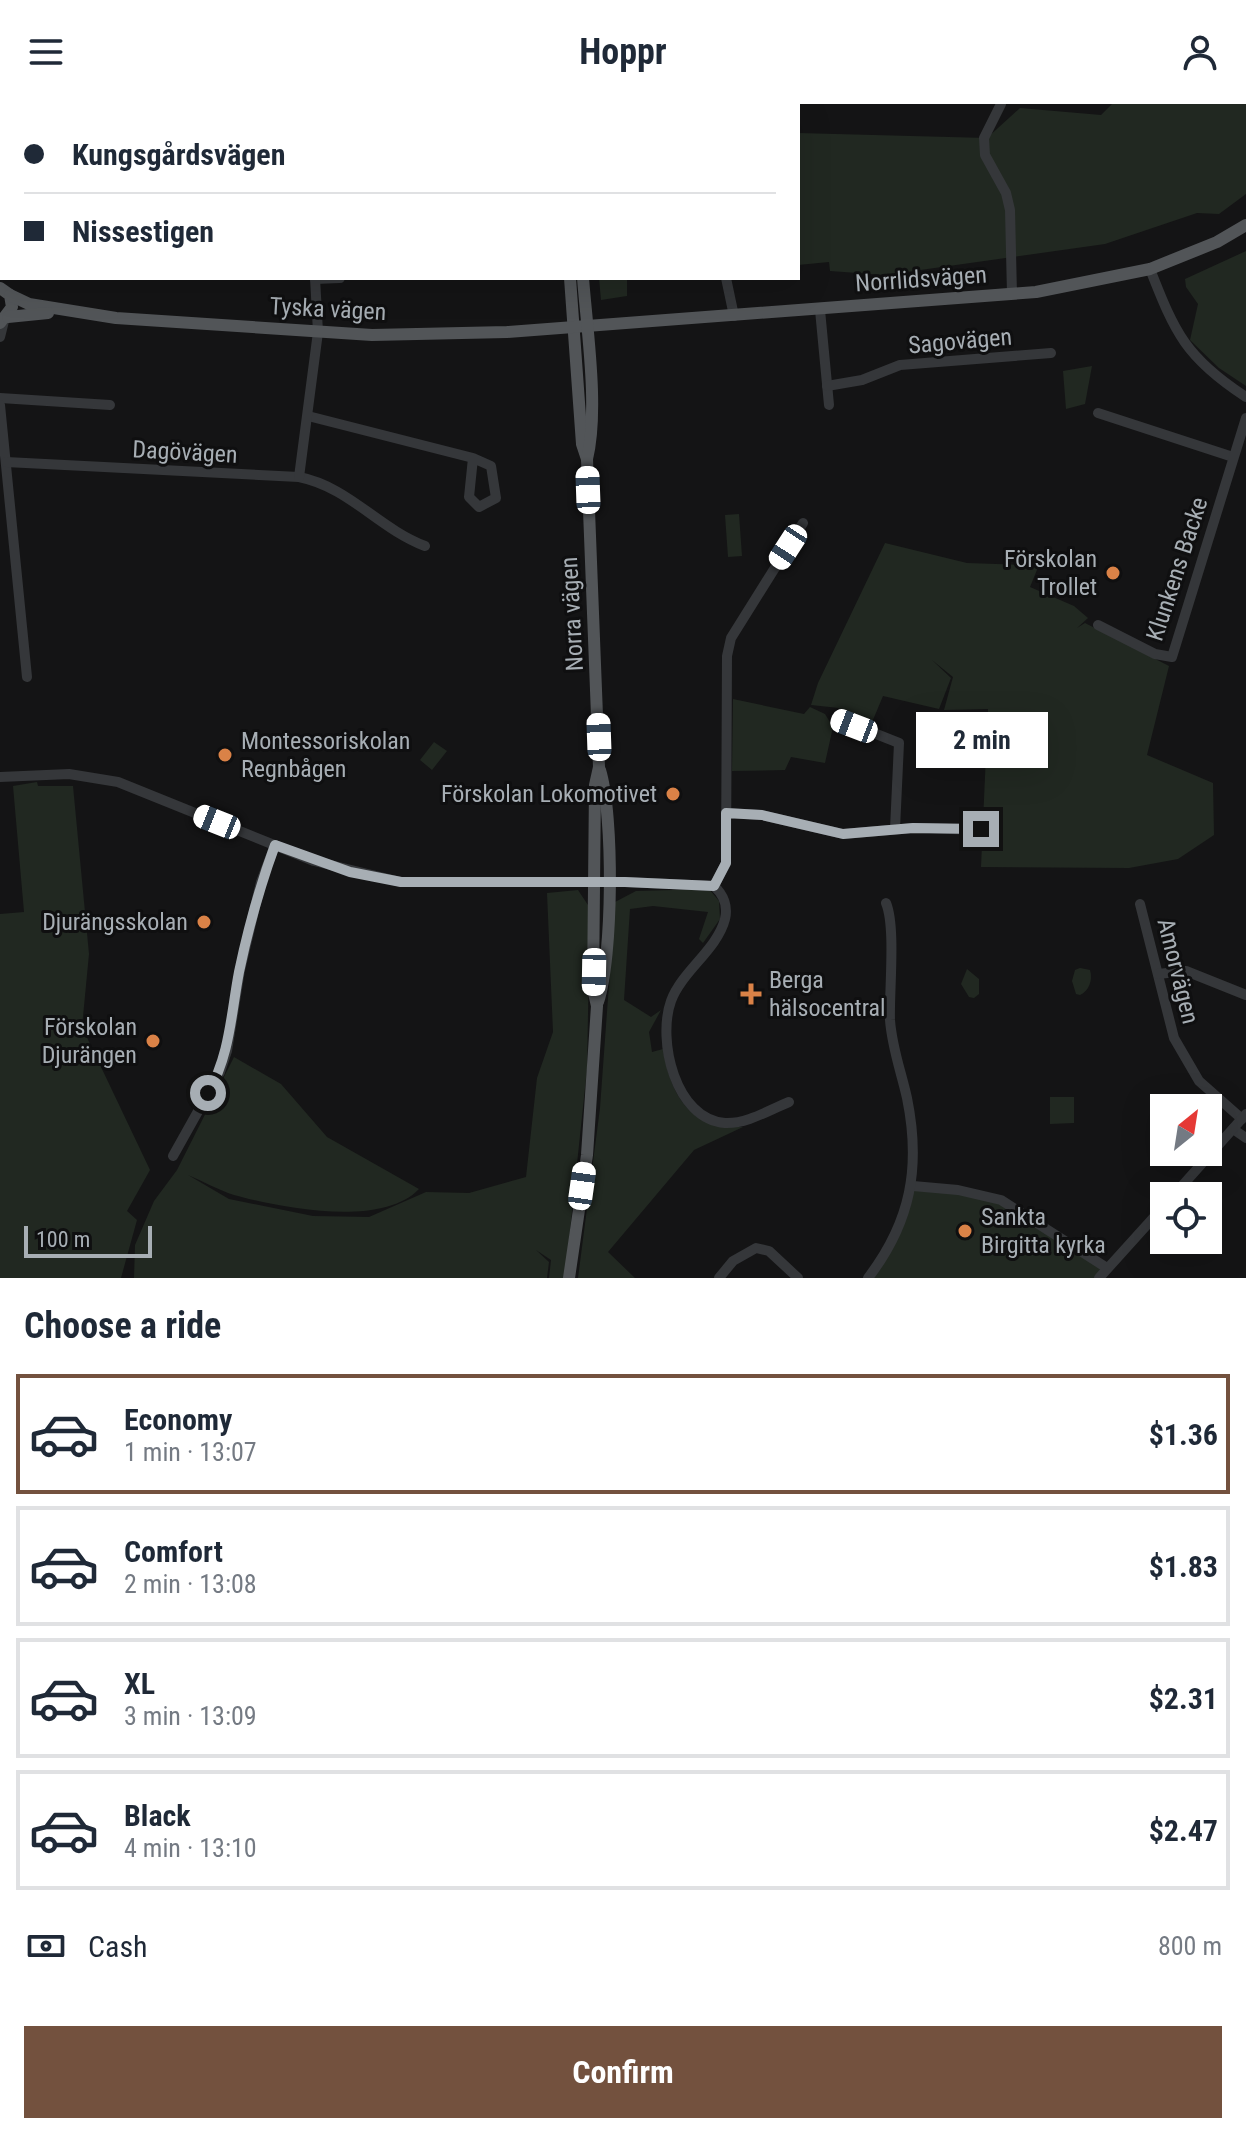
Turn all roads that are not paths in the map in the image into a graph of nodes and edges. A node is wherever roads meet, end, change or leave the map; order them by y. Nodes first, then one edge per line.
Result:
1 (1001, 104) edge
2 (1246, 225) edge
3 (1150, 269) junction
4 (315, 280) edge
5 (570, 280) edge
6 (583, 280) edge
7 (726, 280) edge
8 (4, 288) edge
9 (1012, 294) junction
10 (820, 310) junction
11 (67, 312) junction
12 (734, 316) junction
13 (4, 320) edge
14 (587, 327) junction
15 (572, 328) junction
16 (318, 332) junction
17 (0, 337) edge
18 (1051, 353) dead end
19 (827, 386) junction
20 (1246, 397) edge
21 (0, 398) edge
22 (0, 405) edge
23 (110, 405) dead end
24 (829, 405) dead end
25 (1098, 413) dead end
26 (308, 416) junction
27 (1246, 418) edge
28 (1233, 457) junction
29 (473, 458) dead end
30 (587, 459) junction
31 (4, 461) edge
32 (4, 475) edge
33 (299, 477) junction
34 (803, 523) dead end
35 (425, 546) dead end
36 (1098, 625) dead end
37 (27, 677) dead end
38 (836, 718) dead end
39 (599, 767) junction
40 (0, 777) edge
41 (726, 813) junction
42 (895, 829) junction
43 (988, 830) dead end
44 (275, 845) junction
45 (595, 882) junction
46 (609, 882) junction
47 (714, 886) junction
48 (886, 903) dead end
49 (1140, 904) dead end
50 (1158, 974) junction
51 (1246, 995) edge
52 (597, 1006) junction
53 (789, 1102) dead end
54 (1244, 1116) edge
55 (1233, 1129) junction
56 (1246, 1138) edge
57 (173, 1156) dead end
58 (1186, 1182) edge
59 (913, 1186) junction
60 (1150, 1221) edge
61 (1107, 1268) junction
62 (569, 1278) edge
63 (719, 1278) edge
64 (798, 1278) edge
65 (868, 1278) edge
66 (1099, 1278) edge

1 - 9 street
2 - 3 main road, Norrlidsvägen
3 - 9 main road, Norrlidsvägen
3 - 20 street
4 - 16 street
5 - 15 main road, Norra vägen
6 - 14 main road, Norra vägen
7 - 12 street
8 - 11 main road, Tyska vägen
8 - 13 main road
9 - 10 main road, Norrlidsvägen
10 - 12 main road, Norrlidsvägen
10 - 19 street
11 - 13 main road, Tyska vägen
11 - 16 main road, Tyska vägen
12 - 14 main road, Norrlidsvägen
13 - 17 street
14 - 15 main road, Tyska vägen
14 - 30 main road, Norra vägen
15 - 16 main road, Tyska vägen
15 - 30 main road, Norra vägen
16 - 26 street
18 - 19 street, Sagovägen
19 - 24 street
21 - 23 street
22 - 31 street
25 - 28 street
26 - 29 street
26 - 33 street
27 - 28 street, Klunkens Backe
28 - 36 street, Klunkens Backe
30 - 39 main road, Norra vägen
31 - 32 street
31 - 33 street, Dagövägen
32 - 37 street
33 - 35 street, Dagövägen
34 - 41 street
38 - 42 street
39 - 45 main road, Norra vägen
39 - 46 main road, Norra vägen
40 - 44 street
41 - 42 street
41 - 47 street
42 - 43 street
44 - 45 street
44 - 57 street
45 - 46 street
45 - 52 main road, Norra vägen
46 - 47 street
46 - 52 main road, Norra vägen
47 - 53 street
48 - 59 street
49 - 50 street, Amorvägen
50 - 51 street
50 - 54 street, Amorvägen
52 - 62 main road, Norra vägen
54 - 55 street
55 - 56 street
55 - 58 street
59 - 61 street
59 - 65 street
60 - 61 street
61 - 66 street
63 - 64 street

